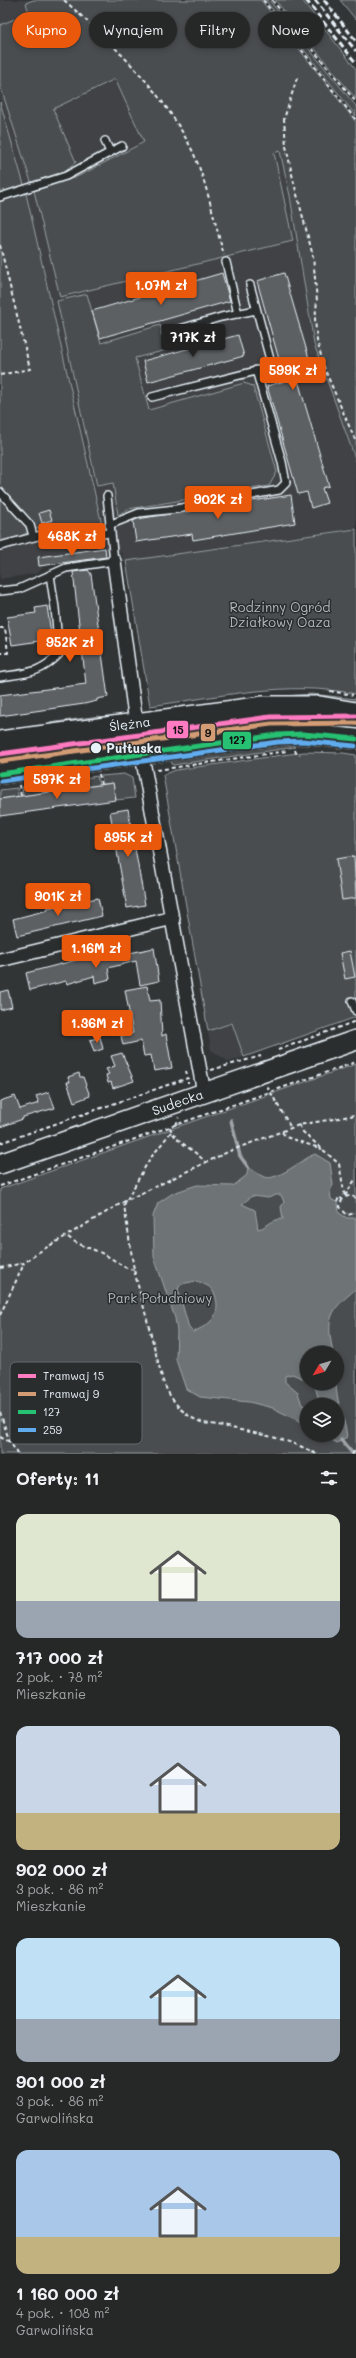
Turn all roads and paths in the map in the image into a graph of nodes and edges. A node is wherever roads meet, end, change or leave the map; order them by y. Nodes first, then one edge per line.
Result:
1 (64, 0) edge
2 (263, 0) edge
3 (272, 0) edge
4 (298, 78) dead end
5 (356, 102) edge
6 (356, 120) edge
7 (105, 141) dead end
8 (122, 146) dead end
9 (110, 152) junction
10 (0, 197) edge
11 (0, 245) edge
12 (226, 262) joint
13 (250, 284) dead end
14 (256, 310) junction
15 (238, 314) junction
16 (166, 334) dead end
17 (256, 370) junction
18 (0, 375) edge
19 (152, 396) dead end
20 (355, 437) edge
21 (356, 442) edge
22 (0, 492) edge
23 (107, 496) dead end
24 (110, 525) junction
25 (110, 533) junction
26 (33, 536) junction
27 (0, 546) edge
28 (114, 561) junction
29 (50, 575) junction
30 (0, 592) edge
31 (0, 628) edge
32 (0, 653) edge
33 (0, 677) edge
34 (356, 712) edge
35 (136, 723) junction
36 (356, 739) edge
37 (0, 741) edge
38 (299, 749) dead end
39 (295, 750) junction
40 (143, 754) junction
41 (300, 756) dead end
42 (154, 770) dead end
43 (99, 773) dead end
44 (0, 774) edge
45 (72, 777) dead end
46 (45, 781) dead end
47 (19, 785) dead end
48 (101, 785) dead end
49 (74, 788) dead end
50 (47, 792) dead end
51 (21, 796) dead end
52 (173, 918) junction
53 (0, 960) edge
54 (352, 1001) dead end
55 (356, 1011) edge
56 (356, 1021) edge
57 (356, 1040) edge
58 (272, 1052) dead end
59 (266, 1054) dead end
60 (356, 1062) edge
61 (186, 1065) dead end
62 (206, 1071) dead end
63 (188, 1078) junction
64 (186, 1086) dead end
65 (270, 1092) junction
66 (204, 1094) junction
67 (356, 1115) edge
68 (299, 1125) junction
69 (170, 1127) junction
70 (291, 1128) junction
71 (171, 1132) junction
72 (282, 1132) junction
73 (0, 1142) edge
74 (323, 1149) junction
75 (205, 1162) junction
76 (0, 1164) edge
77 (356, 1178) edge
78 (0, 1186) edge
79 (345, 1197) junction
80 (356, 1198) edge
81 (342, 1199) junction
82 (125, 1200) junction
83 (337, 1202) dead end
84 (356, 1213) edge
85 (67, 1237) junction
86 (24, 1264) junction
87 (0, 1268) edge
88 (134, 1270) junction
89 (0, 1315) edge
90 (0, 1412) edge
91 (0, 1438) edge
92 (10, 1440) edge
93 (10, 1443) edge
94 (12, 1444) edge
95 (356, 1450) edge
96 (17, 1454) edge
97 (316, 1454) edge
98 (352, 1454) edge

1 - 12 path
2 - 6 path
3 - 5 path
4 - 20 path
7 - 9 lane
8 - 9 lane
9 - 10 lane
11 - 18 path
12 - 15 lane
13 - 14 lane
14 - 15 lane
14 - 17 lane
15 - 16 lane
17 - 19 lane
17 - 24 lane
20 - 21 path
22 - 26 lane
23 - 24 lane
24 - 25 lane
25 - 26 lane
25 - 28 lane
26 - 27 lane
28 - 29 lane
28 - 35 street
29 - 30 lane
29 - 33 lane
31 - 32 path
34 - 35 main road, Ślężna
35 - 37 main road, Ślężna
35 - 40 street
36 - 40 main road
38 - 39 path
39 - 41 path
39 - 42 path
40 - 44 main road
40 - 52 street
43 - 48 path
45 - 49 path
46 - 50 path
47 - 51 path
52 - 53 street
52 - 66 street
54 - 55 lane
56 - 58 path
57 - 66 main road, Sudecka
59 - 62 path
60 - 65 path
61 - 63 path
63 - 64 path
63 - 73 path
65 - 69 path
65 - 70 path
66 - 76 main road, Sudecka
67 - 68 path
68 - 70 path
68 - 74 path
69 - 71 path
69 - 78 path
70 - 72 path
71 - 75 path
71 - 82 path
72 - 74 path
72 - 75 path
74 - 79 path
75 - 82 path
77 - 79 path
79 - 80 path
79 - 81 path
81 - 83 path
81 - 84 path
82 - 85 path
82 - 88 path
85 - 86 path
85 - 88 path
86 - 87 path
86 - 89 path
88 - 97 path
90 - 92 path
91 - 93 path
94 - 96 path
95 - 98 path

